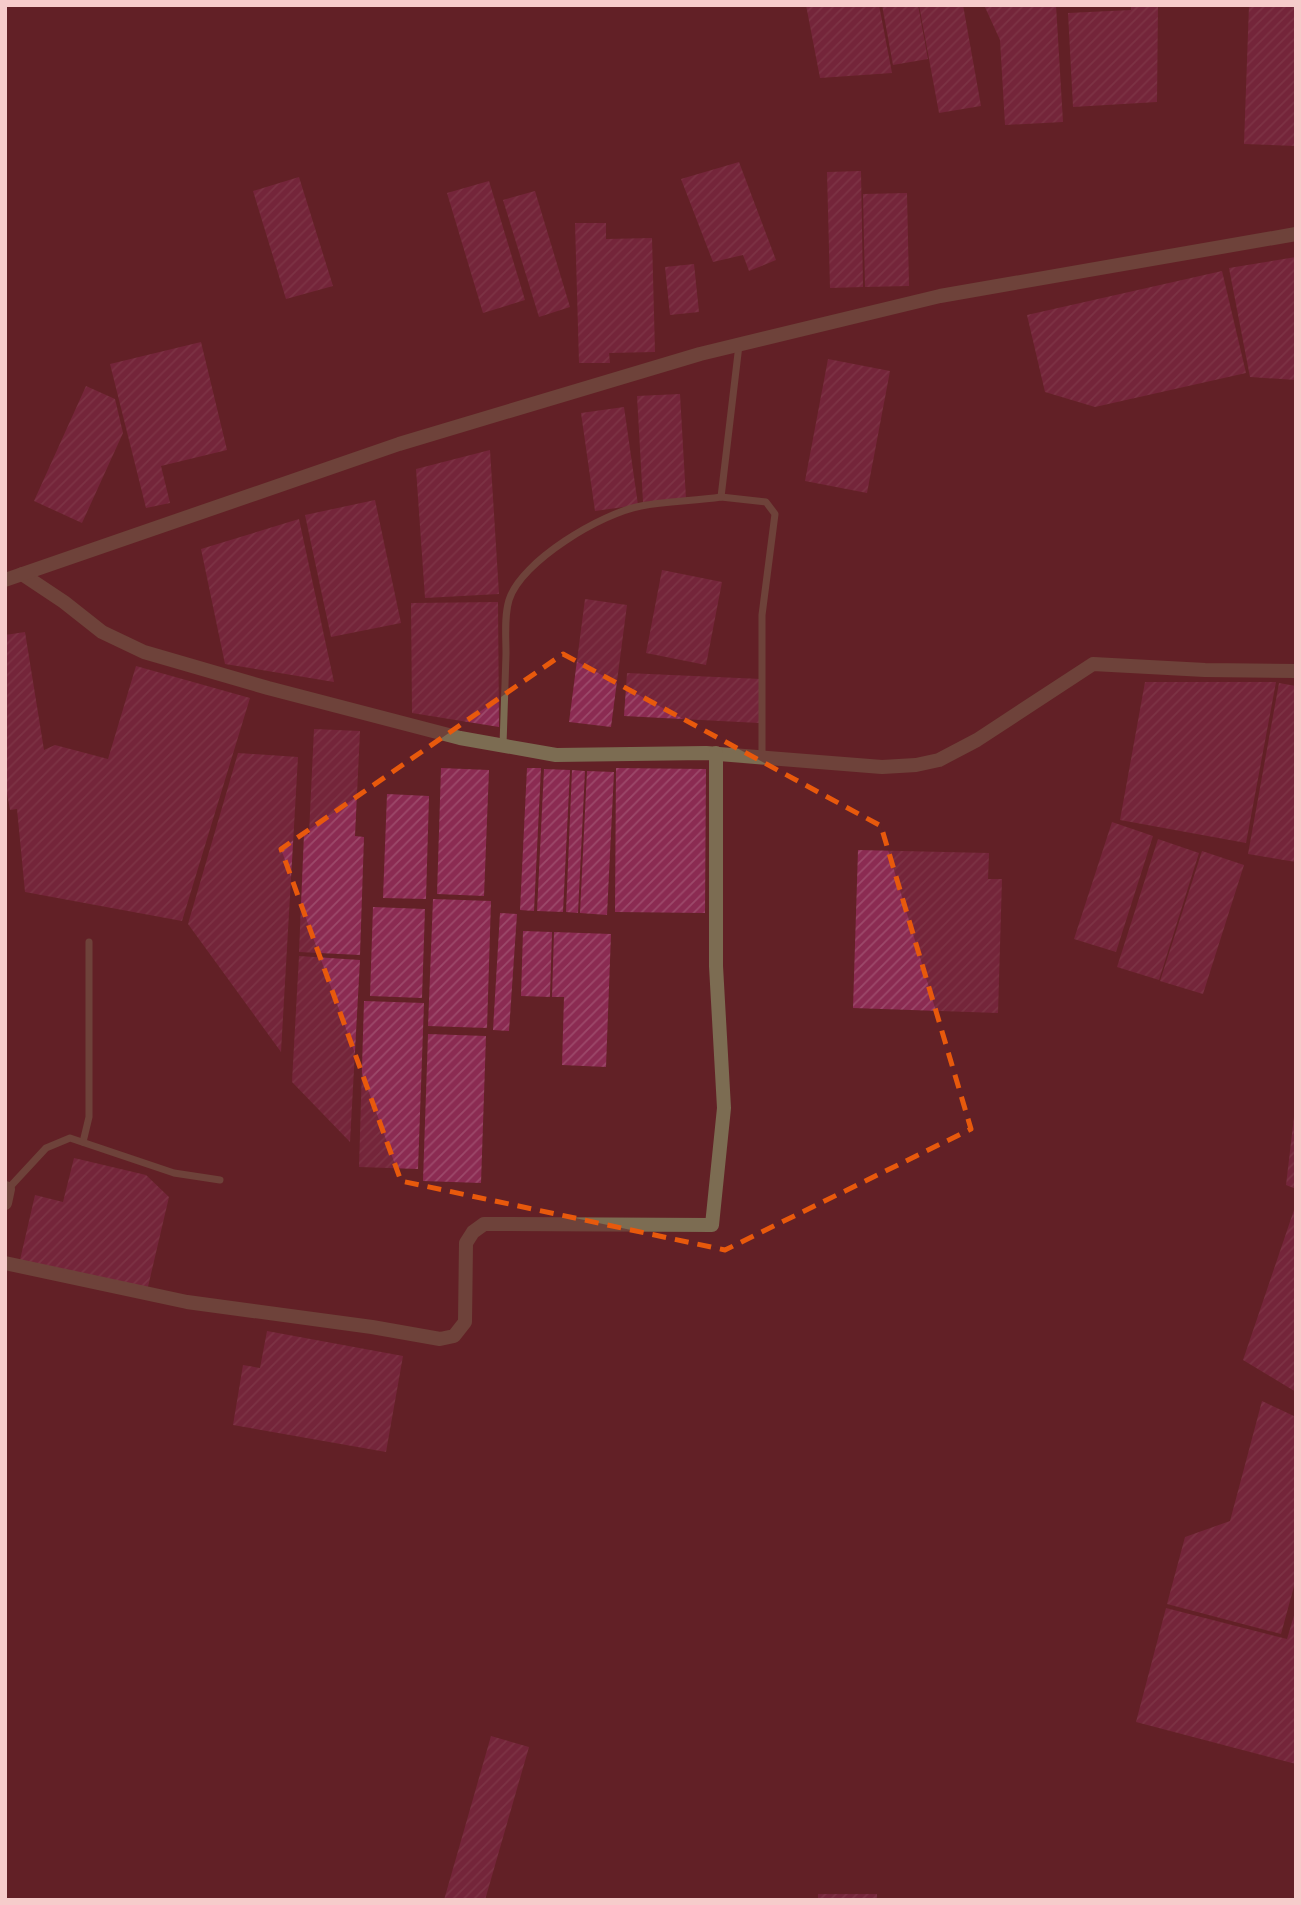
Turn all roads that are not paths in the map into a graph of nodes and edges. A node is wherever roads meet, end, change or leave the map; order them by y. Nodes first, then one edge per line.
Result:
1 (1296, 234) edge
2 (739, 344) junction
3 (721, 497) junction
4 (22, 574) junction
5 (5, 580) edge
6 (1296, 671) edge
7 (503, 745) junction
8 (716, 753) junction
9 (762, 757) junction
10 (89, 942) dead end
11 (83, 1142) junction
12 (220, 1180) dead end
13 (6, 1194) edge
14 (5, 1263) edge

1 - 2 street
2 - 3 lane
2 - 4 street
3 - 7 lane
3 - 9 lane
4 - 5 street
4 - 7 street
6 - 9 street
7 - 8 street
8 - 9 street
8 - 14 street
10 - 11 lane
11 - 12 lane
11 - 13 lane

